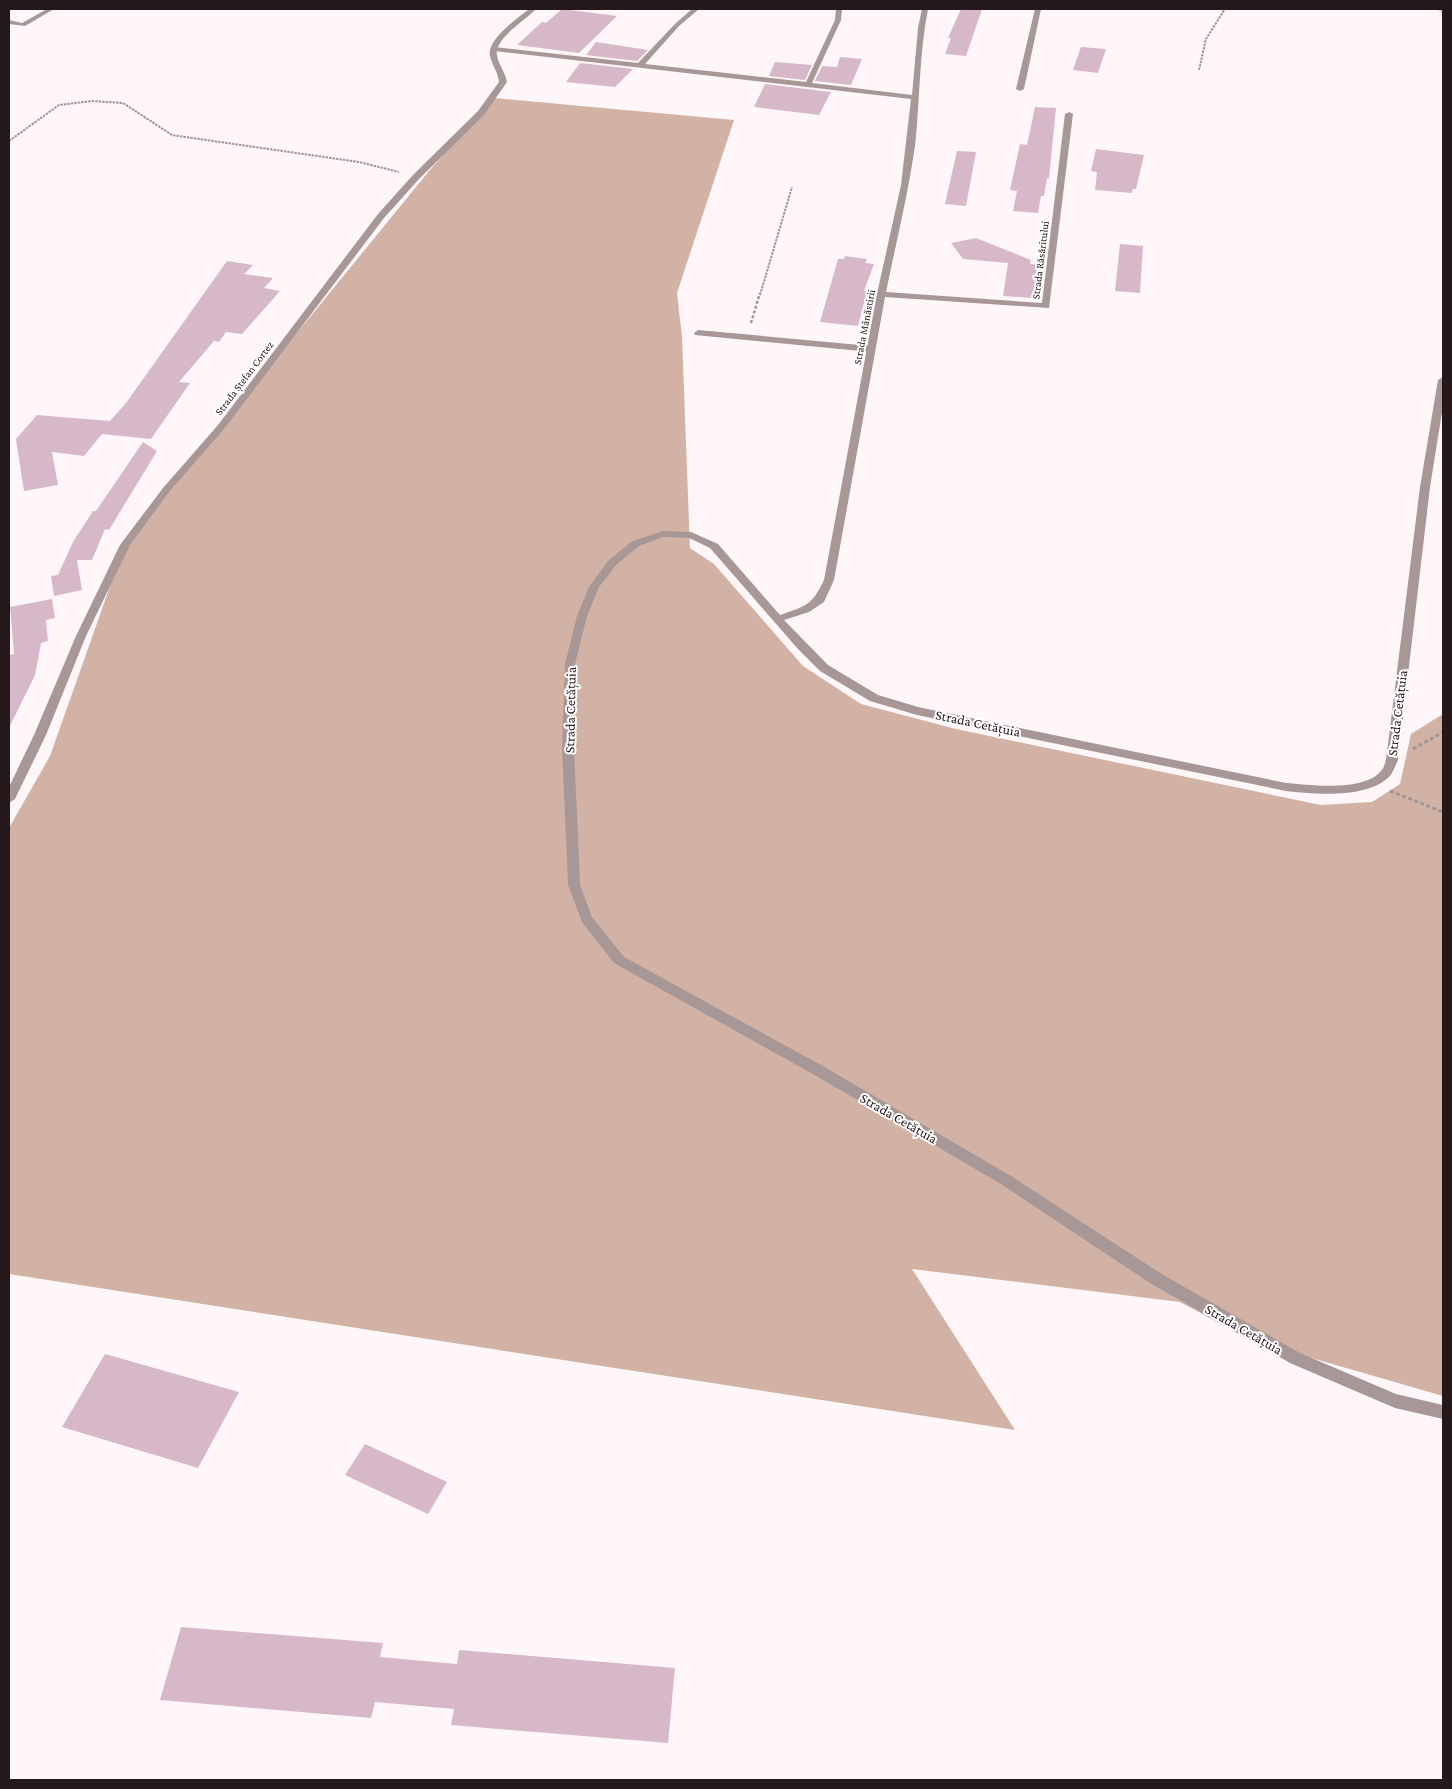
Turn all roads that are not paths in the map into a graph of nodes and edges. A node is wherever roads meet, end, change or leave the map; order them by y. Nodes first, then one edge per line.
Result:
1 (51, 9) edge
2 (533, 9) edge
3 (696, 9) edge
4 (839, 9) edge
5 (925, 9) edge
6 (1038, 9) edge
7 (9, 22) edge
8 (494, 50) junction
9 (640, 66) junction
10 (808, 85) junction
11 (1020, 89) dead end
12 (914, 97) junction
13 (1069, 114) dead end
14 (881, 294) junction
15 (698, 333) dead end
16 (871, 349) junction
17 (1443, 380) edge
18 (778, 619) junction
19 (9, 799) edge
20 (1443, 1412) edge

1 - 7 street
2 - 8 street
3 - 9 street
4 - 10 street
5 - 12 street, Strada Mânăstirii
6 - 11 street
8 - 9 street
8 - 19 street, Strada Ștefan Cortez
9 - 10 street
10 - 12 street
12 - 14 street, Strada Mânăstirii
13 - 14 street, Strada Răsăritului
14 - 16 street, Strada Mânăstirii
15 - 16 street
16 - 18 street, Strada Mânăstirii
17 - 18 street, Strada Cetățuia
18 - 20 street, Strada Cetățuia

